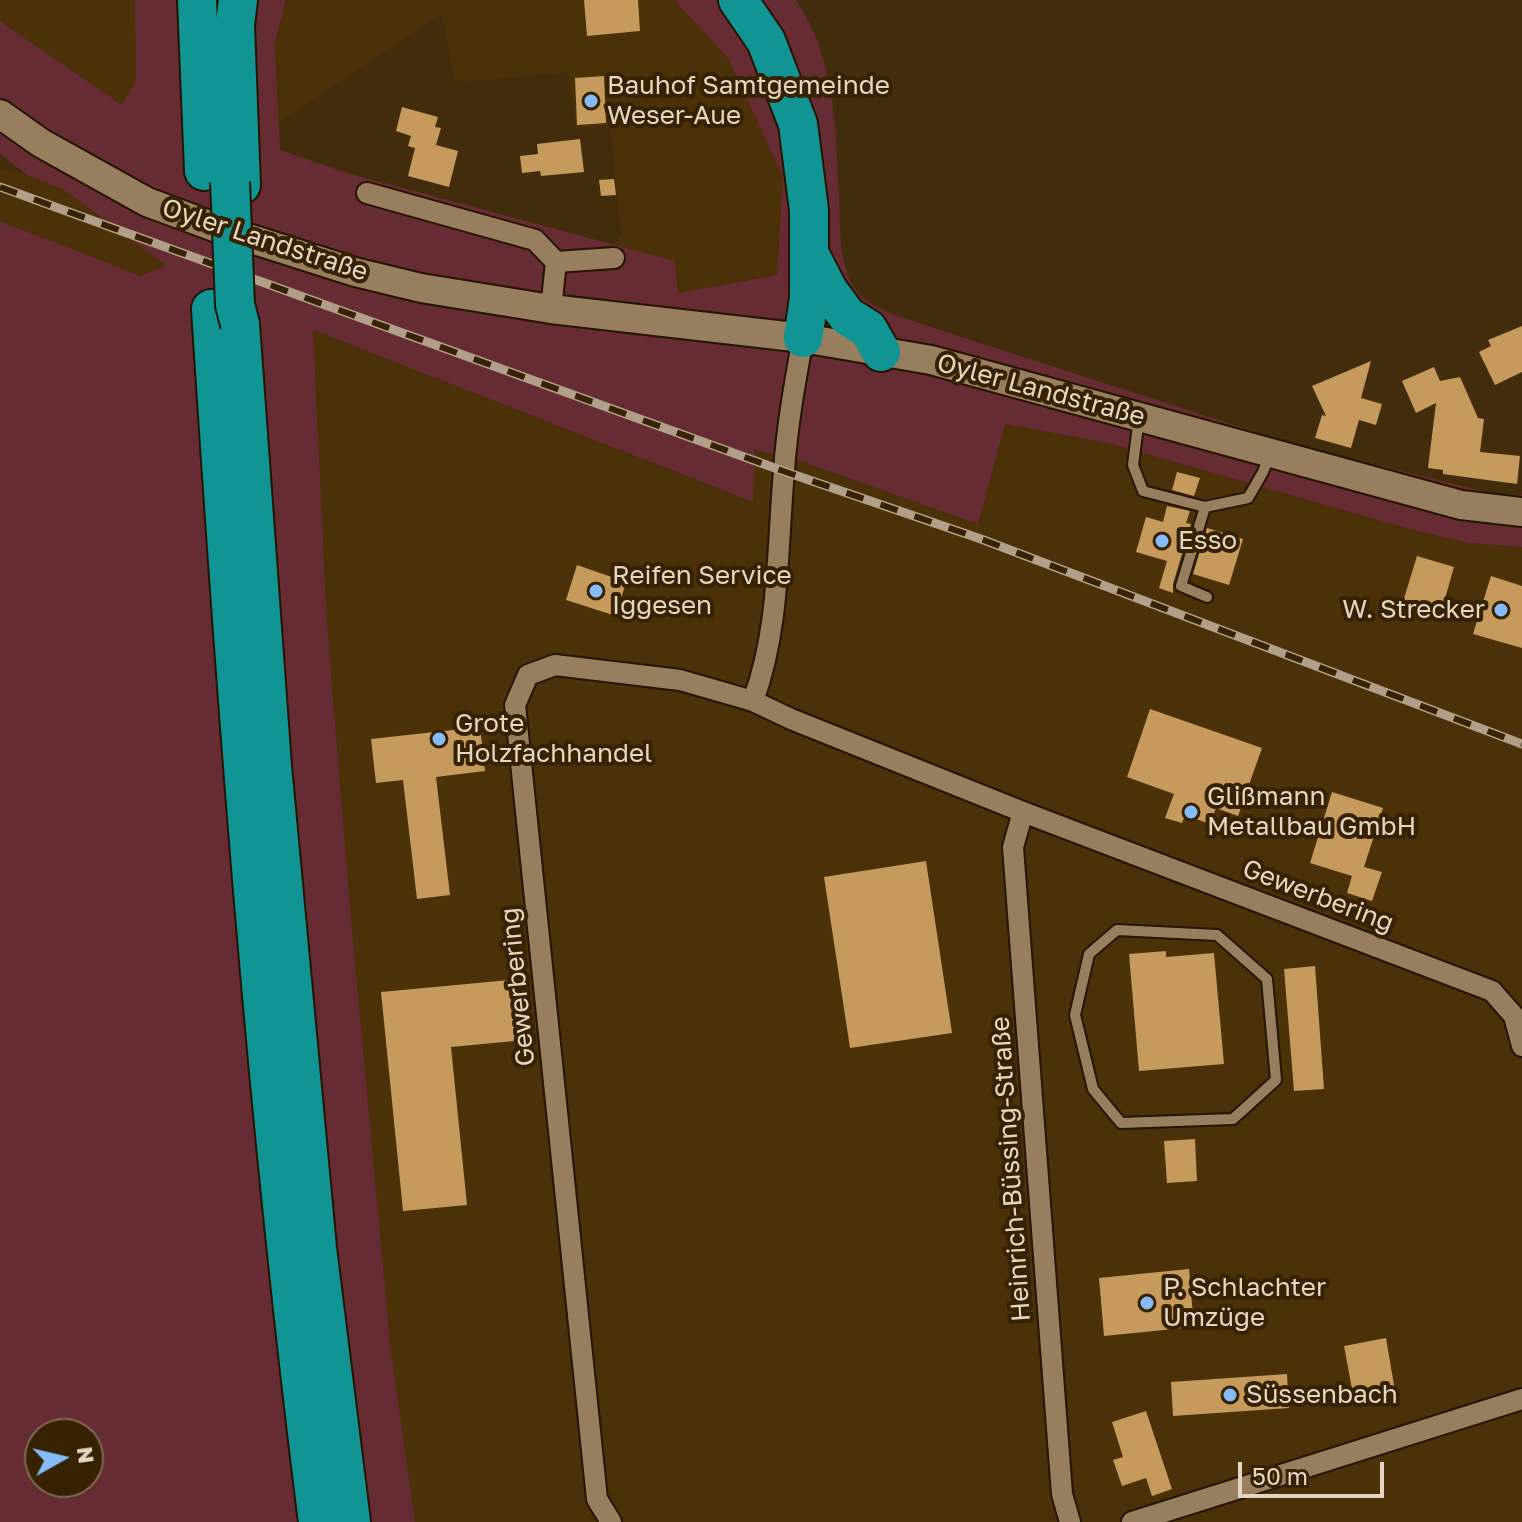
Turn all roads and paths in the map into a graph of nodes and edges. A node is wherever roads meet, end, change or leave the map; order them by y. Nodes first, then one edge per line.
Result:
1 (197, 0) edge
2 (221, 0) edge
3 (238, 0) edge
4 (738, 0) edge
5 (0, 114) edge
6 (225, 180) junction
7 (367, 193) dead end
8 (810, 255) junction
9 (614, 258) dead end
10 (556, 262) junction
11 (551, 309) junction
12 (226, 317) junction
13 (803, 338) junction
14 (881, 352) junction
15 (1139, 416) junction
16 (1270, 454) junction
17 (1205, 507) junction
18 (1522, 512) edge
19 (1207, 597) dead end
20 (753, 701) junction
21 (1023, 812) junction
22 (1075, 1015) joint
23 (1522, 1046) edge
24 (1522, 1399) edge
25 (318, 1522) edge
26 (351, 1522) edge
27 (611, 1522) edge
28 (1070, 1522) edge
29 (1132, 1522) edge

1 - 6 highway
2 - 6 highway
3 - 6 highway
4 - 8 highway
5 - 11 main road, Oyler Landstraße
6 - 12 highway, bridge
7 - 10 street
8 - 13 highway
8 - 14 highway
9 - 10 street
10 - 11 street
11 - 13 main road, Oyler Landstraße
12 - 25 highway
12 - 26 highway
13 - 14 main road, Oyler Landstraße
13 - 20 street
14 - 15 main road, Oyler Landstraße
15 - 16 main road, Oyler Landstraße
15 - 17 lane
16 - 17 lane
16 - 18 main road, Oyler Landstraße
17 - 19 lane
20 - 21 street, Gewerbering
20 - 27 street, Gewerbering
21 - 23 street, Gewerbering
21 - 28 street, Heinrich-Büssing-Straße
22 - 22 lane
24 - 29 street

